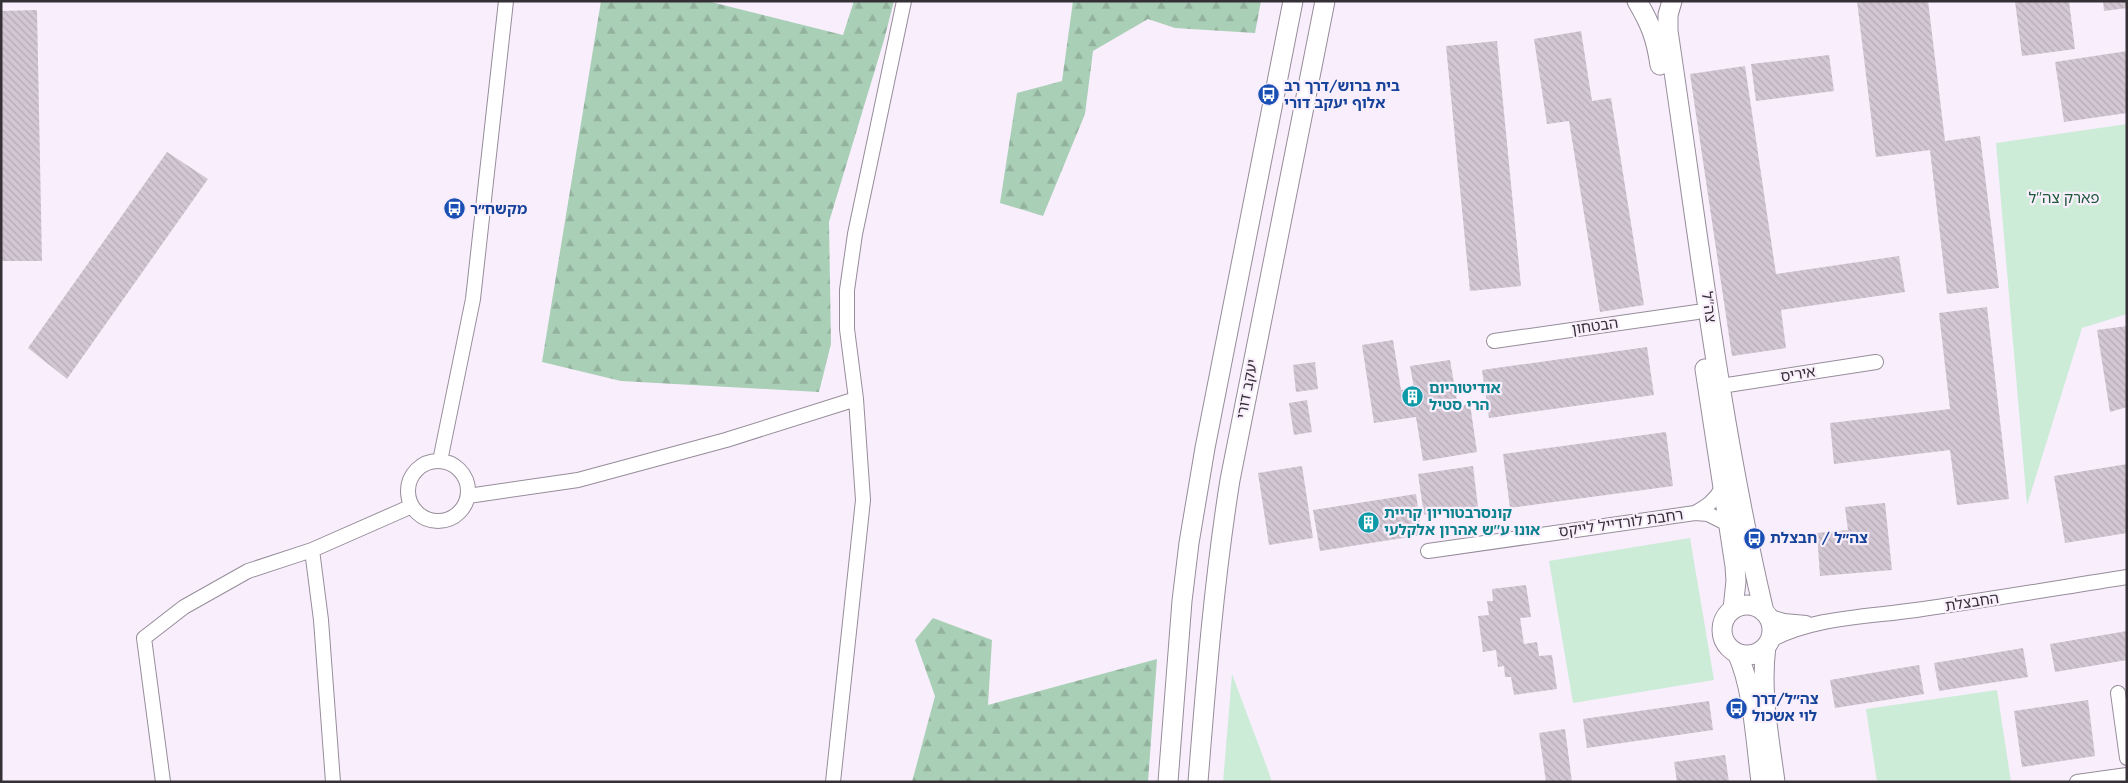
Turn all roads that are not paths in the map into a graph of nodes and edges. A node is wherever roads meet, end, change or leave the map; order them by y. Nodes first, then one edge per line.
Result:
1 (506, 1) edge
2 (904, 1) edge
3 (1292, 1) edge
4 (1325, 1) edge
5 (1639, 1) edge
6 (1666, 1) edge
7 (1672, 1) edge
8 (1697, 312) junction
9 (1494, 341) dead end
10 (1876, 362) dead end
11 (1721, 386) junction
12 (856, 399) junction
13 (440, 461) junction
14 (1722, 488) junction
15 (468, 496) junction
16 (412, 506) junction
17 (1695, 513) junction
18 (1728, 524) junction
19 (312, 550) junction
20 (1428, 551) dead end
21 (2127, 577) edge
22 (1733, 610) junction
23 (1766, 614) junction
24 (1816, 623) junction
25 (1767, 643) junction
26 (1737, 653) junction
27 (2118, 693) dead end
28 (2127, 758) edge
29 (2127, 775) edge
30 (163, 782) edge
31 (333, 782) edge
32 (832, 782) edge
33 (1168, 782) edge
34 (1198, 782) edge
35 (1761, 782) edge
36 (1775, 782) edge
37 (2077, 782) edge

1 - 13 street
2 - 12 street
3 - 33 street, יעקב דורי
4 - 34 street, יעקב דורי
5 - 6 street
5 - 8 street, צה"ל
7 - 11 street, צה"ל
8 - 9 street, הבטחון
8 - 14 street, צה"ל
10 - 11 street, איריס
11 - 23 street, צה"ל
12 - 15 street
12 - 32 street
13 - 15 street
13 - 16 street
14 - 17 street, רחבת לורדייל לייקס
14 - 18 street, צה"ל
15 - 16 street
16 - 19 street
17 - 18 street, רחבת לורדייל לייקס
17 - 20 street, רחבת לורדייל לייקס
18 - 22 street, צה"ל
19 - 30 street
19 - 31 street
21 - 24 street, החבצלת
22 - 23 street
22 - 26 street
23 - 24 street
23 - 25 street
24 - 25 street
25 - 26 street
25 - 36 street
26 - 35 street
27 - 28 street
29 - 37 street

